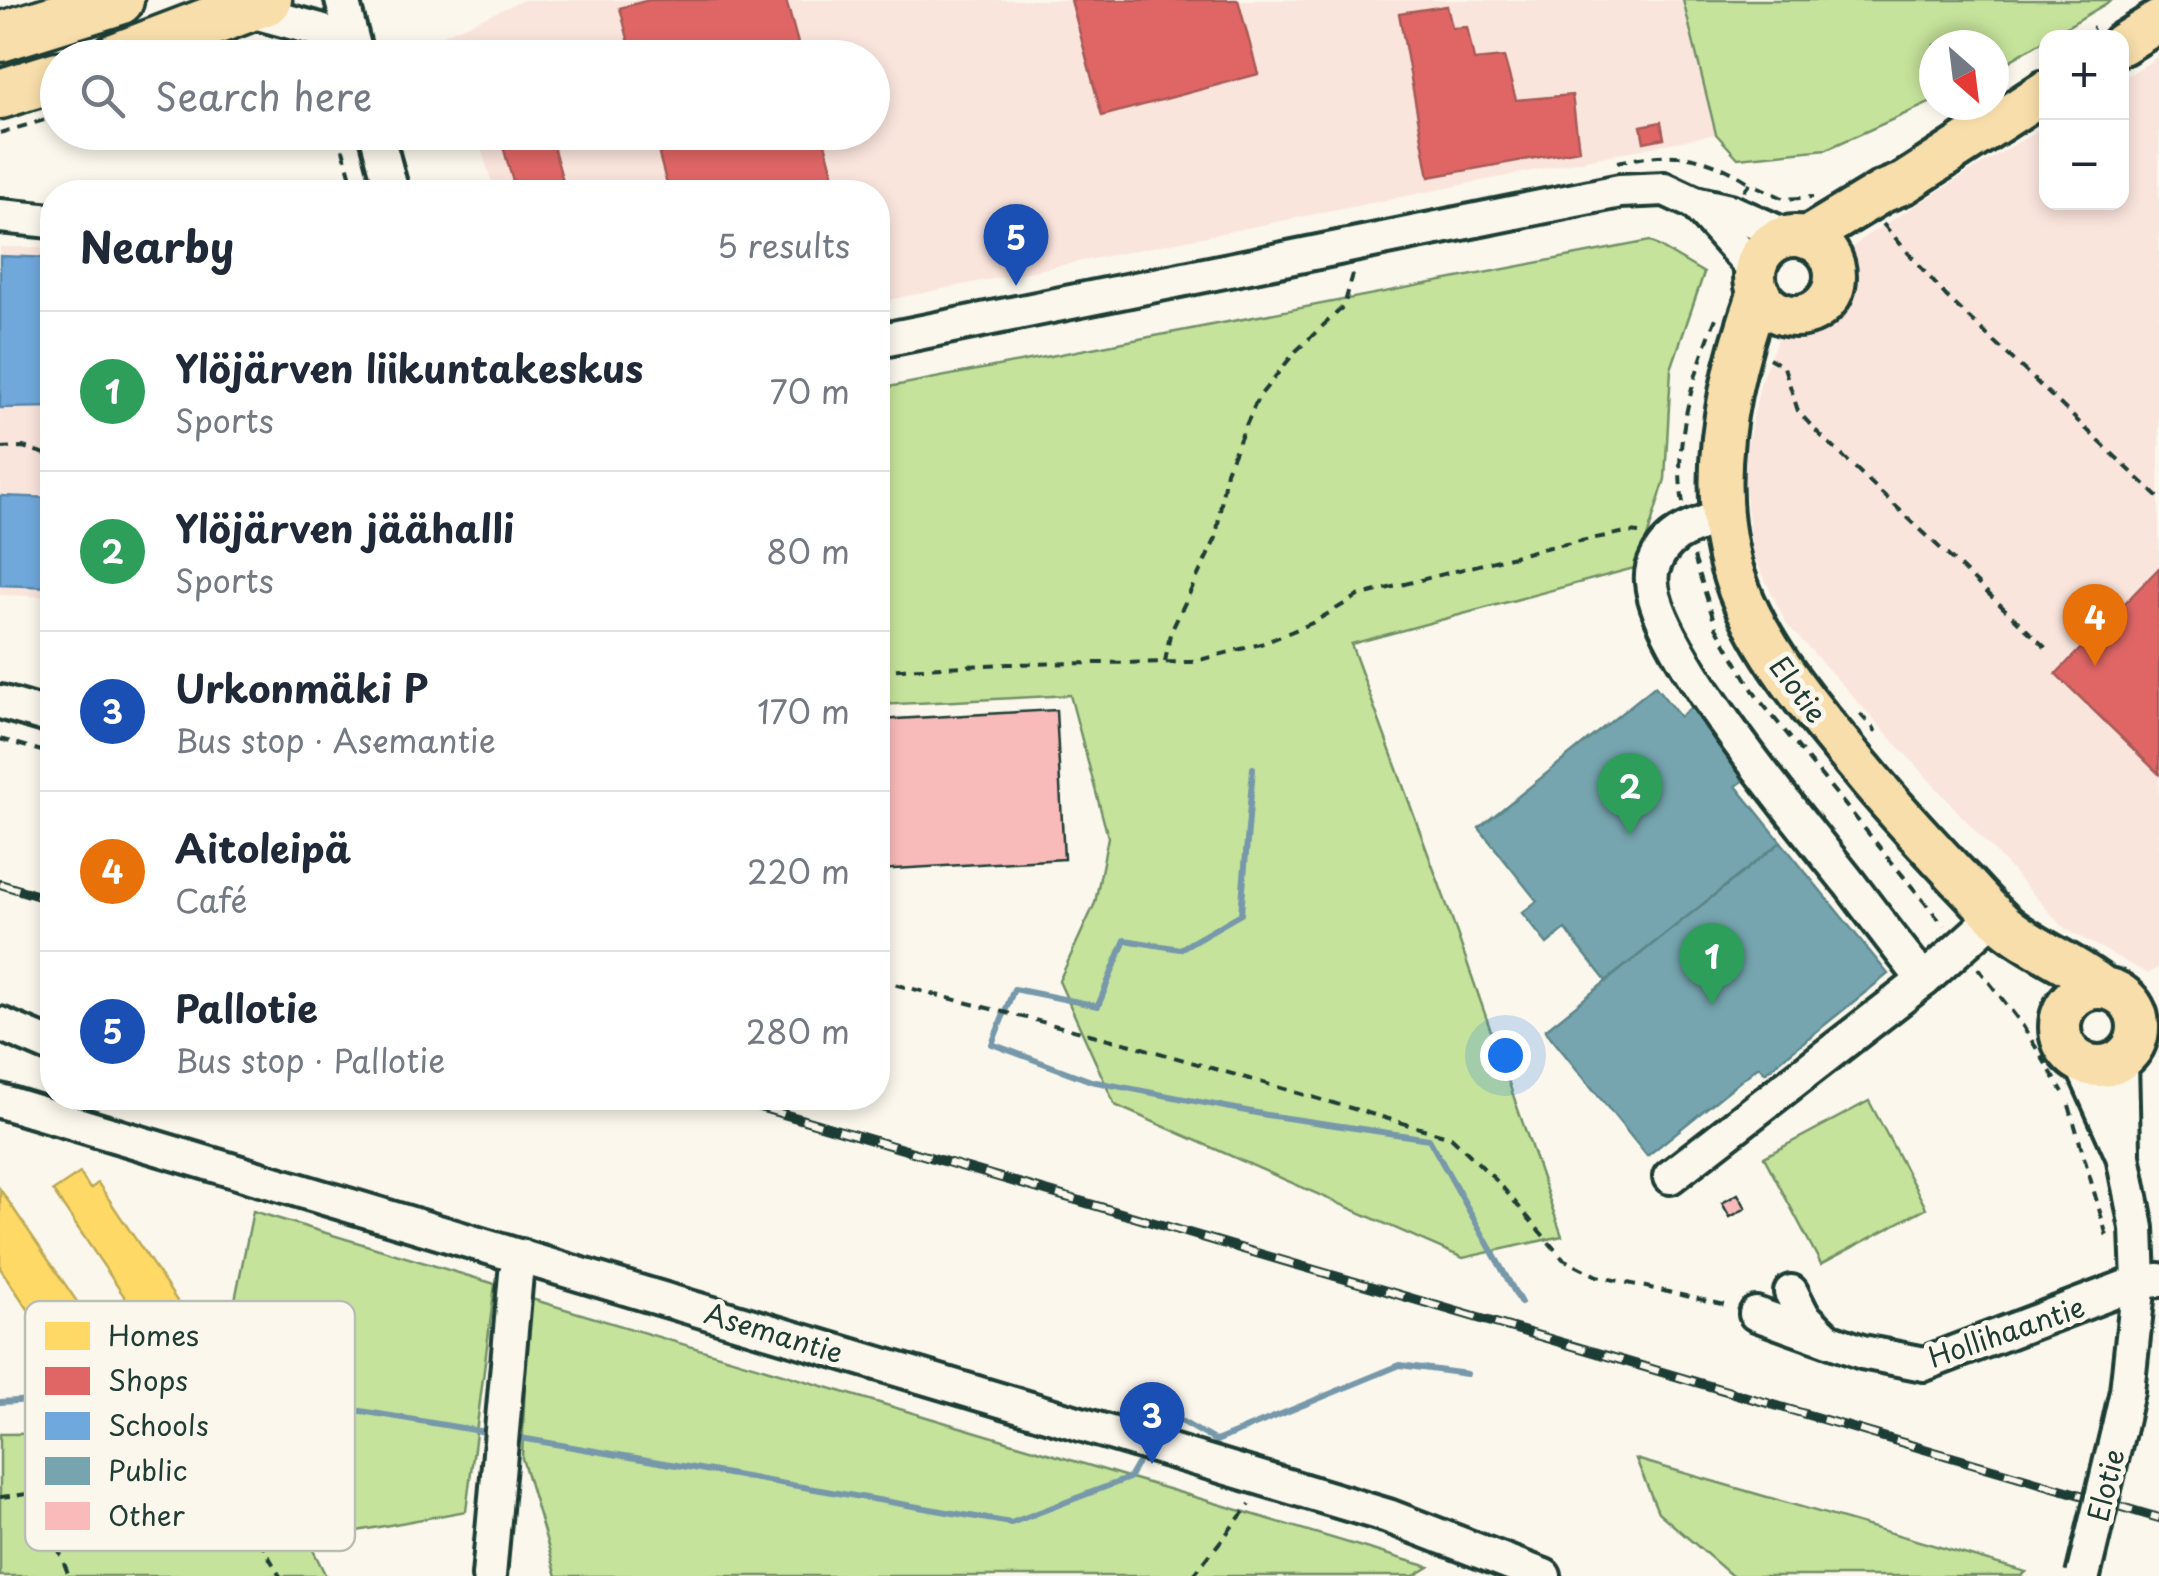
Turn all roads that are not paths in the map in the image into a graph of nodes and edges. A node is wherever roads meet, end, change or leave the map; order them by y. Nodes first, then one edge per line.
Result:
1 (119, 0) edge
2 (342, 0) edge
3 (255, 5) edge
4 (2159, 22) edge
5 (0, 36) edge
6 (163, 40) edge
7 (328, 40) edge
8 (352, 40) edge
9 (2129, 40) edge
10 (40, 82) edge
11 (0, 94) edge
12 (2039, 96) edge
13 (381, 150) edge
14 (389, 180) edge
15 (1904, 183) junction
16 (1696, 202) junction
17 (0, 216) edge
18 (40, 220) edge
19 (1798, 237) junction
20 (1834, 268) junction
21 (1757, 281) junction
22 (1794, 316) junction
23 (890, 339) edge
24 (1735, 347) junction
25 (1695, 526) junction
26 (0, 702) edge
27 (40, 714) edge
28 (2002, 922) junction
29 (1924, 980) junction
30 (2129, 990) edge
31 (2062, 1012) junction
32 (0, 1024) edge
33 (2139, 1039) edge
34 (40, 1041) edge
35 (2081, 1062) junction
36 (0, 1101) edge
37 (40, 1106) edge
38 (61, 1110) edge
39 (2123, 1156) junction
40 (1670, 1176) dead end
41 (521, 1256) junction
42 (2139, 1284) edge
43 (1790, 1292) dead end
44 (1756, 1314) road end
45 (1827, 1340) junction
46 (489, 1576) edge
47 (1544, 1576) edge
48 (2083, 1576) edge

1 - 5 highway
2 - 8 street
3 - 6 highway
3 - 7 street
4 - 9 main road
10 - 11 highway
12 - 15 main road
13 - 14 street
15 - 19 main road
15 - 20 main road
16 - 19 street
16 - 21 street
16 - 23 street
17 - 18 street
19 - 20 main road
19 - 21 main road
20 - 22 main road
21 - 22 main road
21 - 24 main road, Elotie
22 - 24 main road, Elotie
24 - 25 main road, Elotie
25 - 28 main road, Elotie
25 - 29 street
26 - 27 street
28 - 29 street
28 - 30 main road, Elotie
28 - 31 main road, Elotie
29 - 40 street
30 - 31 main road
30 - 33 main road
31 - 35 main road
32 - 34 street
33 - 35 main road
33 - 39 street, Elotie
35 - 39 street, Elotie
36 - 37 street, Asemantie
38 - 41 street, Asemantie
39 - 42 street, Elotie
41 - 46 street
41 - 47 street, Asemantie
42 - 45 street, Hollihaantie
42 - 48 street, Elotie, bridge
43 - 45 street
44 - 45 street, Hollihaantie

